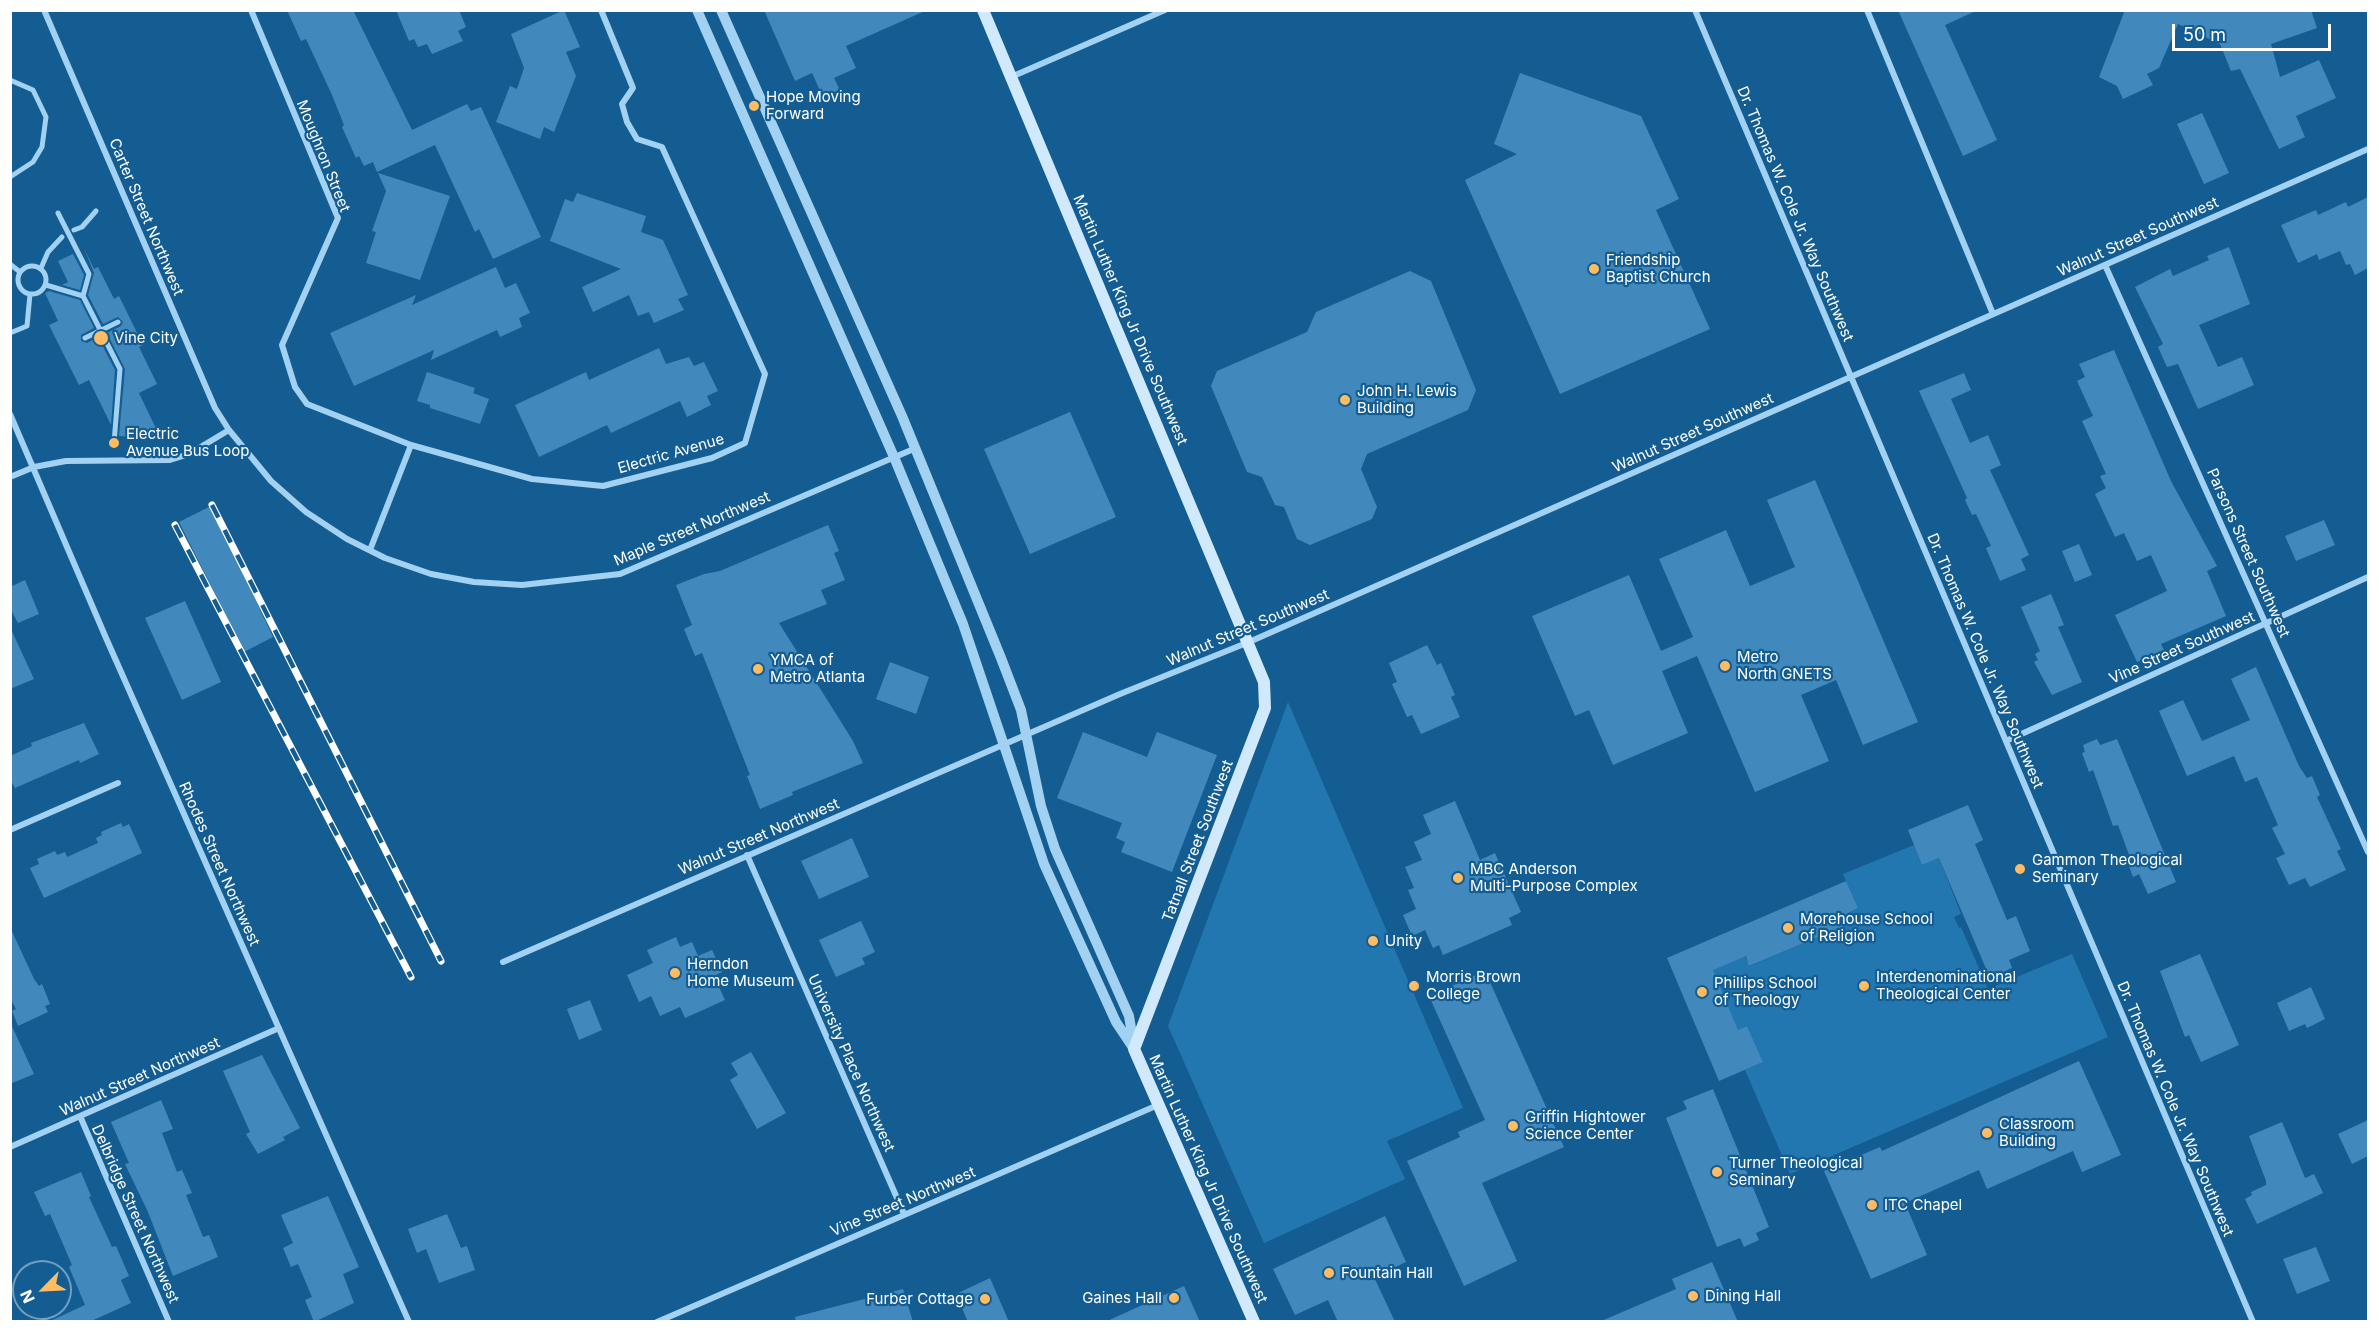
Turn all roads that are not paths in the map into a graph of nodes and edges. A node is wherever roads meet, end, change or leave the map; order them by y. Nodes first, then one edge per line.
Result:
1 (44, 10) edge
2 (251, 10) edge
3 (601, 10) edge
4 (698, 10) edge
5 (721, 10) edge
6 (983, 10) edge
7 (1165, 10) edge
8 (1695, 10) edge
9 (1867, 10) edge
10 (1011, 76) junction
11 (10, 80) edge
12 (2368, 149) edge
13 (10, 177) edge
14 (96, 211) dead end
15 (58, 213) dead end
16 (74, 231) dead end
17 (62, 237) dead end
18 (10, 264) edge
19 (2105, 264) junction
20 (41, 268) junction
21 (20, 272) junction
22 (46, 285) junction
23 (30, 294) junction
24 (83, 296) junction
25 (1993, 314) junction
26 (118, 322) dead end
27 (100, 330) junction
28 (10, 333) edge
29 (85, 338) dead end
30 (1851, 377) junction
31 (10, 414) edge
32 (230, 430) junction
33 (114, 443) dead end
34 (411, 445) junction
35 (916, 448) junction
36 (894, 457) junction
37 (34, 467) junction
38 (10, 477) edge
39 (370, 550) junction
40 (2368, 577) edge
41 (2266, 623) junction
42 (1249, 642) junction
43 (1026, 736) junction
44 (2006, 741) junction
45 (1005, 744) junction
46 (118, 783) dead end
47 (10, 830) edge
48 (2368, 852) edge
49 (747, 855) junction
50 (503, 962) dead end
51 (279, 1028) junction
52 (1134, 1049) junction
53 (1158, 1105) junction
54 (80, 1116) junction
55 (10, 1147) edge
56 (904, 1214) junction
57 (169, 1322) edge
58 (409, 1322) edge
59 (657, 1322) edge
60 (1254, 1322) edge
61 (2253, 1322) edge

1 - 32 street, Carter Street Northwest
2 - 34 street, Moughron Street
3 - 34 street, Electric Avenue
4 - 36 street
5 - 35 street
6 - 10 main road, Martin Luther King Jr Drive Southwest
7 - 10 street
8 - 30 street, Dr. Thomas W. Cole Jr. Way Southwest
9 - 25 street
10 - 42 main road, Martin Luther King Jr Drive Southwest
11 - 13 street, bridge
12 - 19 street, Walnut Street Southwest
14 - 16 street
15 - 24 street
17 - 20 street
18 - 21 street
19 - 25 street, Walnut Street Southwest
19 - 41 street, Parsons Street Southwest
20 - 21 street
20 - 22 street
21 - 23 street
22 - 23 street
22 - 24 street
23 - 28 street
24 - 27 street
25 - 30 street, Walnut Street Southwest
26 - 27 street
27 - 29 street
27 - 33 street
30 - 42 street, Walnut Street Southwest
30 - 44 street, Dr. Thomas W. Cole Jr. Way Southwest
31 - 37 street, Rhodes Street Northwest
32 - 37 street
32 - 39 street, Maple Street Northwest
34 - 39 street
35 - 36 street, Maple Street Northwest
35 - 43 street
36 - 39 street, Maple Street Northwest
36 - 45 street
37 - 38 street
37 - 51 street, Rhodes Street Northwest
40 - 41 street, Vine Street Southwest
41 - 44 street, Vine Street Southwest
41 - 48 street, Parsons Street Southwest
42 - 43 street, Walnut Street Southwest
42 - 52 main road, Tatnall Street Southwest
43 - 45 street, Walnut Street Northwest
43 - 52 street
44 - 61 street, Dr. Thomas W. Cole Jr. Way Southwest
45 - 49 street, Walnut Street Northwest
45 - 52 street
46 - 47 street
49 - 50 street, Walnut Street Northwest
49 - 56 street, University Place Northwest
51 - 54 street, Walnut Street Northwest
51 - 58 street, Rhodes Street Northwest
52 - 53 main road, Martin Luther King Jr Drive Southwest
53 - 56 street, Vine Street Northwest
53 - 60 main road, Martin Luther King Jr Drive Southwest
54 - 55 street, Walnut Street Northwest
54 - 57 street, Delbridge Street Northwest
56 - 59 street, Vine Street Northwest

